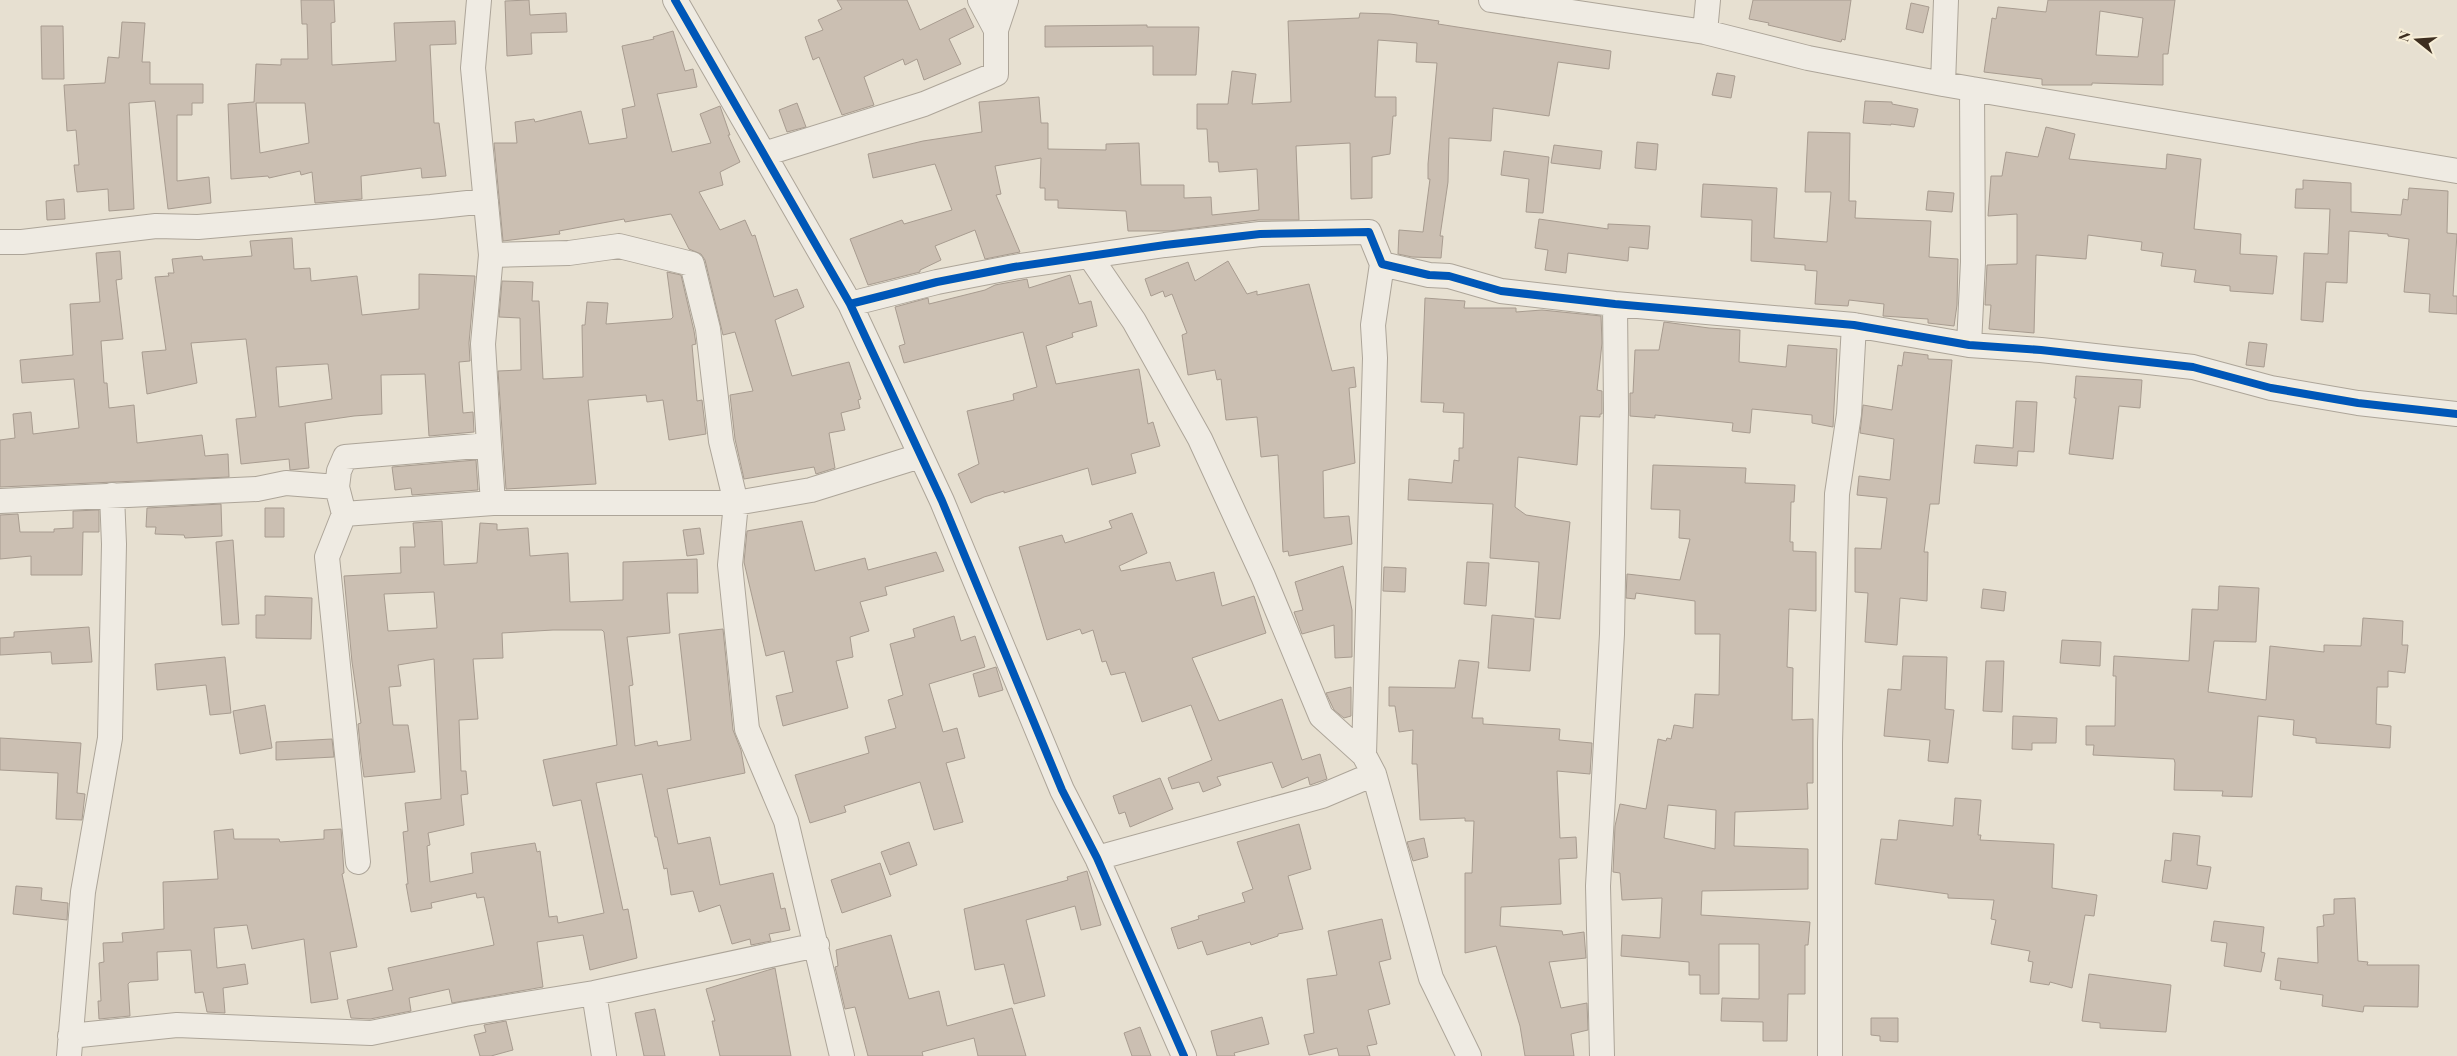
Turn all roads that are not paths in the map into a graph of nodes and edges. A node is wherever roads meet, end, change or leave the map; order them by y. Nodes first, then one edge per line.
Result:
1 (480, 0) edge
2 (675, 0) edge
3 (980, 0) edge
4 (1006, 0) edge
5 (1491, 0) edge
6 (1708, 0) edge
7 (1946, 0) edge
8 (996, 30) junction
9 (1705, 32) junction
10 (1942, 84) junction
11 (1972, 89) junction
12 (764, 154) junction
13 (2457, 171) edge
14 (486, 200) junction
15 (0, 242) edge
16 (491, 255) junction
17 (1091, 258) junction
18 (1382, 264) junction
19 (850, 304) junction
20 (1615, 304) junction
21 (1854, 325) junction
22 (1969, 345) junction
23 (2457, 414) edge
24 (489, 445) junction
25 (920, 456) junction
26 (337, 487) junction
27 (112, 495) junction
28 (0, 501) edge
29 (736, 502) junction
30 (492, 503) junction
31 (344, 514) junction
32 (1369, 765) junction
33 (1097, 858) junction
34 (358, 862) dead end
35 (817, 945) junction
36 (594, 993) junction
37 (70, 1046) edge
38 (604, 1056) edge
39 (842, 1056) edge
40 (1184, 1056) edge
41 (1469, 1056) edge
42 (1602, 1056) edge
43 (1830, 1056) edge

1 - 14 street
2 - 12 street
3 - 8 street
4 - 8 street
5 - 9 street
6 - 9 street
7 - 10 street
8 - 12 street
9 - 10 street
10 - 11 street
11 - 13 street
11 - 22 street
12 - 19 street
14 - 15 street
14 - 16 street
16 - 24 street
16 - 29 street
17 - 18 street
17 - 19 street
17 - 32 street
18 - 20 street
18 - 32 street
19 - 25 street
20 - 21 street
20 - 42 street
21 - 22 street
21 - 43 street
22 - 23 street
24 - 26 street
24 - 30 street
25 - 29 street
25 - 33 street
26 - 27 street
26 - 31 street
27 - 28 street
27 - 37 street
29 - 30 street
29 - 35 street
30 - 31 street
31 - 34 street
32 - 33 street
32 - 41 street
33 - 40 street
35 - 36 street
35 - 39 street
36 - 37 street
36 - 38 street

